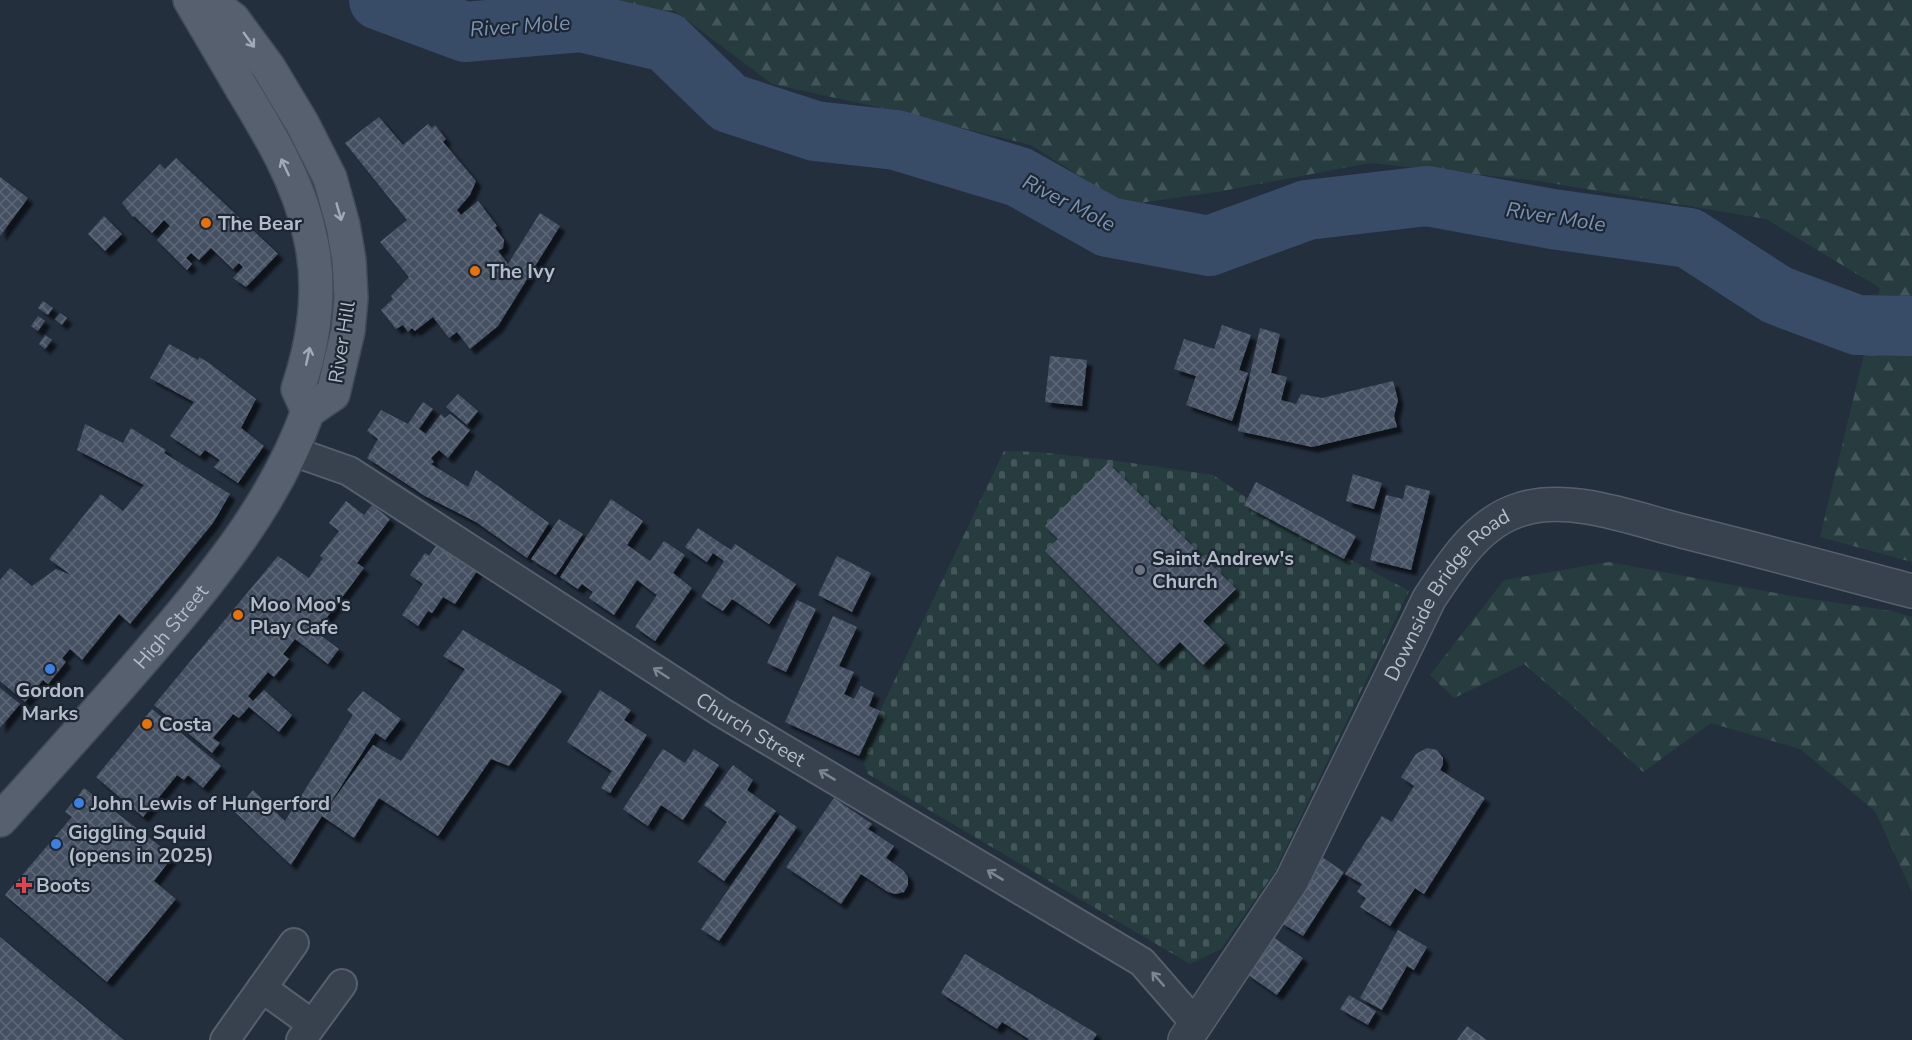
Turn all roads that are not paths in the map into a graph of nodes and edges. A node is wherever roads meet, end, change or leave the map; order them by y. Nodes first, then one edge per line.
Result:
1 (190, 0) edge
2 (208, 0) edge
3 (308, 411) junction
4 (292, 451) junction
5 (1912, 591) edge
6 (0, 820) edge
7 (294, 943) dead end
8 (342, 984) dead end
9 (262, 988) junction
10 (307, 1032) edge
11 (1191, 1032) edge
12 (225, 1040) edge

3 -> 1 main road, River Hill
2 -> 3 main road, River Hill
3 - 4 main road, High Street
4 - 6 main road, High Street
11 -> 4 street, Church Street
5 - 11 street, Downside Bridge Road
7 - 9 street
8 - 10 street
9 - 10 street
9 - 12 street

